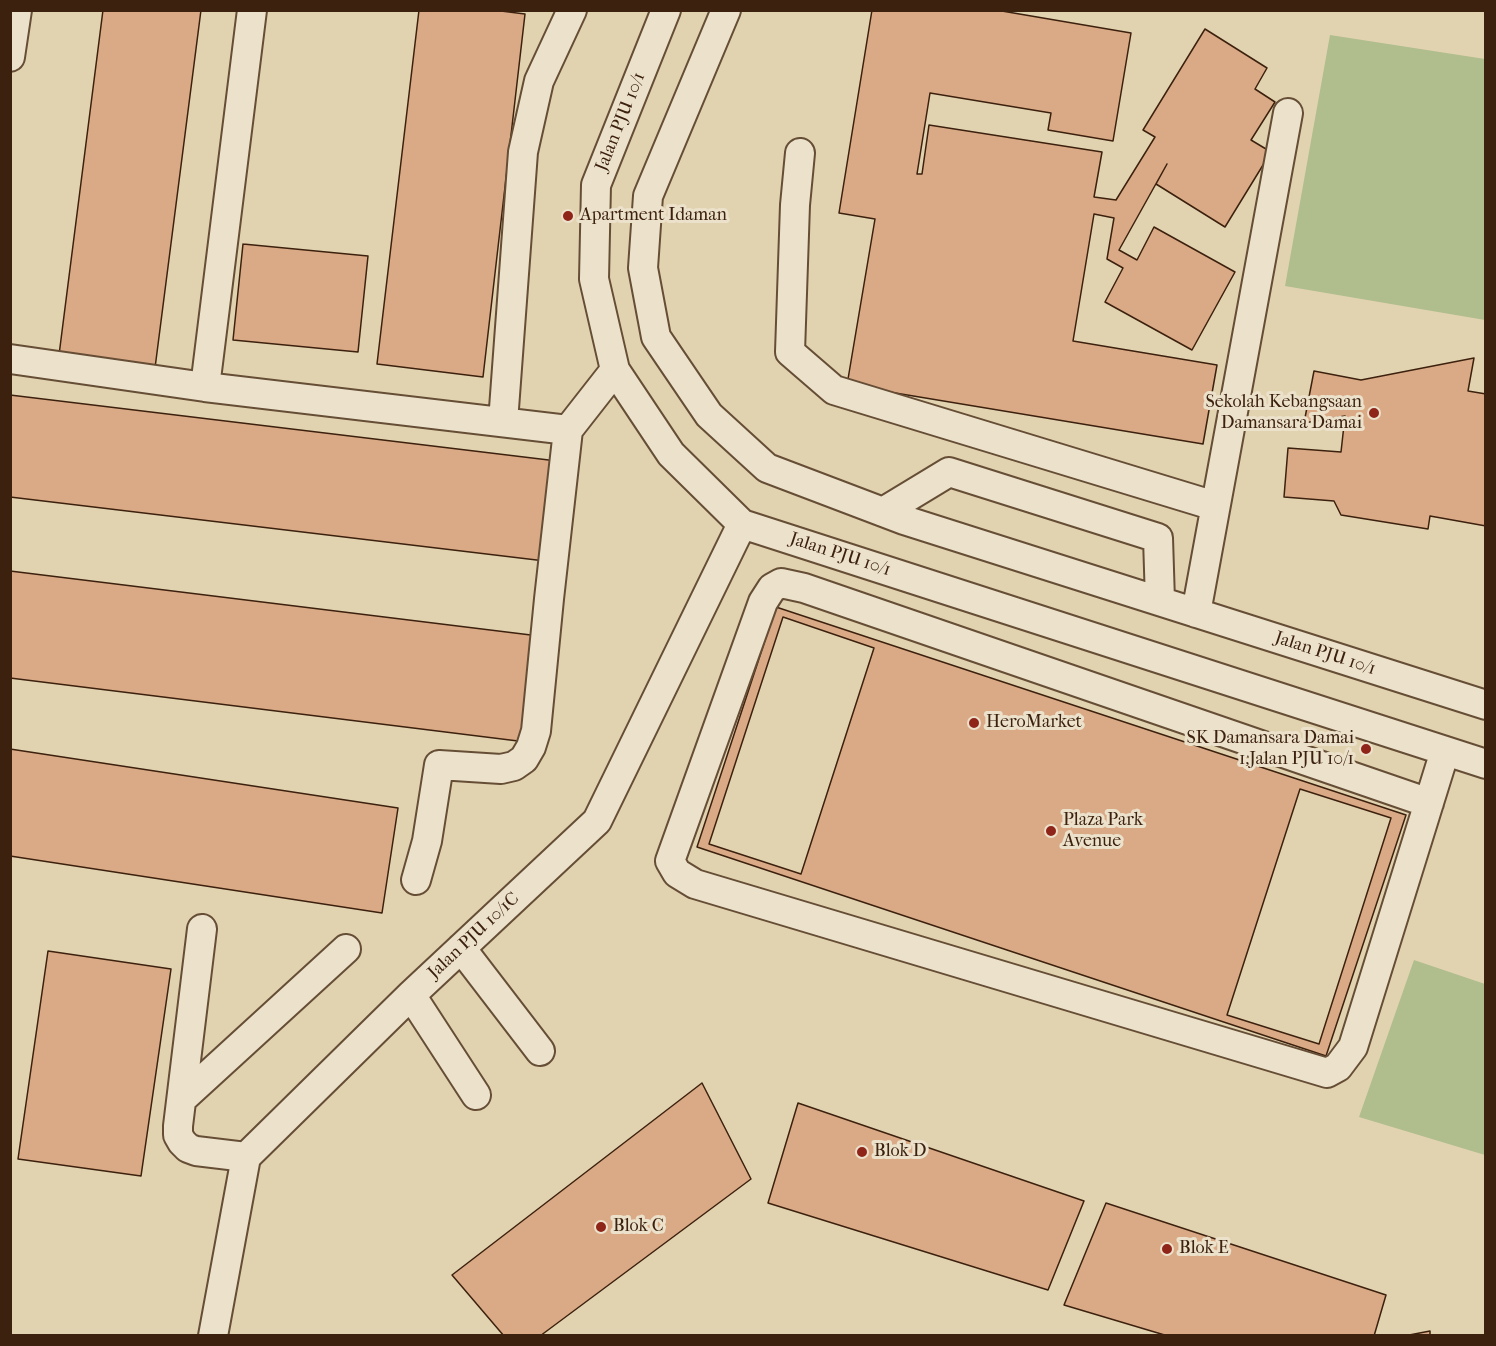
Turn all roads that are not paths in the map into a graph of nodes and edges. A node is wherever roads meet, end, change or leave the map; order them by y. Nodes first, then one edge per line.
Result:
1 (17, 10) edge
2 (252, 10) edge
3 (572, 10) edge
4 (666, 10) edge
5 (726, 10) edge
6 (10, 57) edge
7 (1288, 113) dead end
8 (800, 153) dead end
9 (10, 359) edge
10 (615, 370) junction
11 (204, 387) junction
12 (503, 422) junction
13 (568, 430) junction
14 (1215, 506) junction
15 (883, 512) junction
16 (742, 524) junction
17 (1160, 601) junction
18 (1196, 613) junction
19 (1028, 616) junction
20 (1012, 659) junction
21 (1483, 701) edge
22 (1445, 751) junction
23 (1485, 764) edge
24 (1429, 803) junction
25 (416, 880) dead end
26 (202, 930) dead end
27 (346, 948) dead end
28 (461, 948) junction
29 (411, 995) junction
30 (540, 1051) dead end
31 (476, 1095) dead end
32 (182, 1099) junction
33 (246, 1157) junction
34 (213, 1335) edge

1 - 6 street
2 - 11 street
3 - 12 street
4 - 10 street, Jalan PJU 10/1
5 - 15 street, Jalan PJU 10/1
7 - 14 street
8 - 14 street
9 - 11 street
10 - 13 street
10 - 16 street, Jalan PJU 10/1
11 - 12 street
12 - 13 street
13 - 25 street
14 - 18 street
15 - 17 street, Jalan PJU 10/1
15 - 17 street
16 - 19 street, Jalan PJU 10/1
16 - 28 street, Jalan PJU 10/1C
17 - 18 street, Jalan PJU 10/1
18 - 21 street, Jalan PJU 10/1
19 - 20 street
19 - 22 street, Jalan PJU 10/1
20 - 24 street
20 - 24 street
22 - 23 street, Jalan PJU 10/1
22 - 24 street
26 - 32 street
27 - 32 street
28 - 29 street, Jalan PJU 10/1C
28 - 30 street
29 - 31 street
29 - 33 street, Jalan PJU 10/1C
32 - 33 street
33 - 34 street

